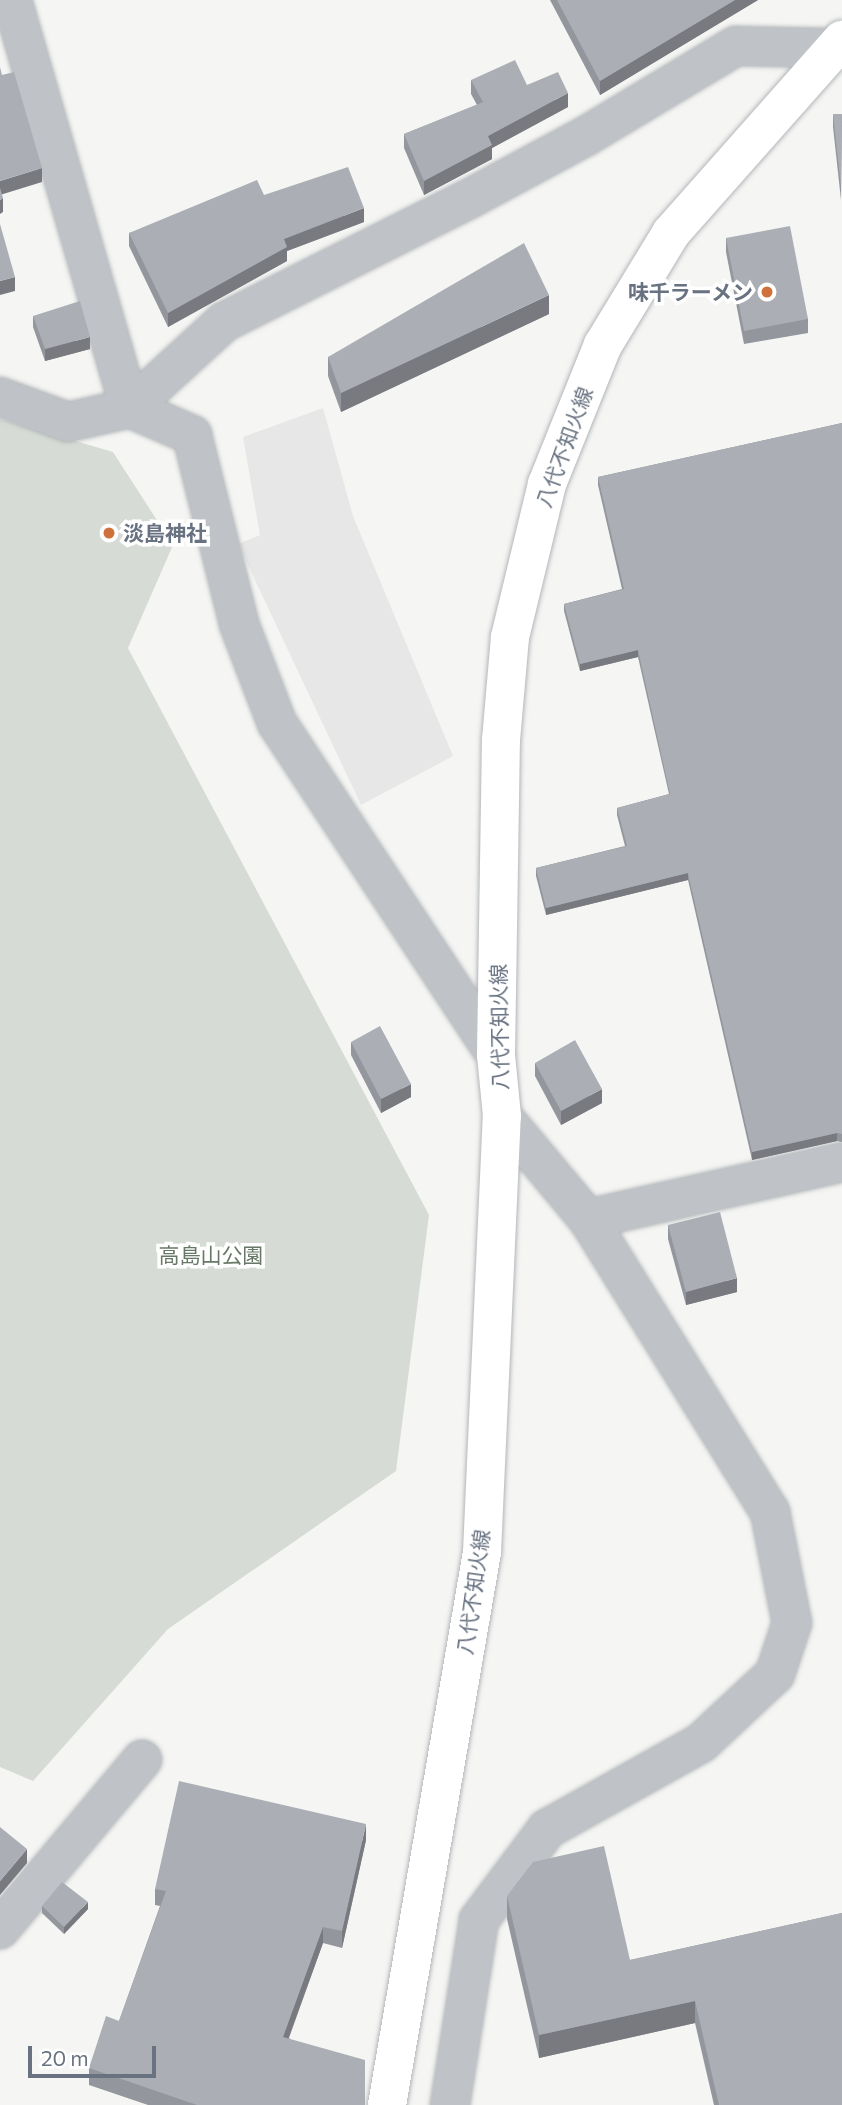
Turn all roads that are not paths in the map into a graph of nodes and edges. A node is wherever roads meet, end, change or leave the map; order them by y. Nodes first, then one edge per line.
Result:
1 (12, 0) edge
2 (836, 44) edge
3 (0, 397) edge
4 (130, 408) junction
5 (496, 1055) junction
6 (502, 1116) junction
7 (842, 1162) edge
8 (588, 1219) junction
9 (142, 1760) dead end
10 (0, 1929) edge
11 (387, 2105) edge
12 (450, 2105) edge

1 - 4 street
2 - 4 street
2 - 5 main road, 八代不知火線
3 - 4 street
4 - 5 street
5 - 6 main road, 八代不知火線
6 - 8 street
6 - 11 main road, 八代不知火線
7 - 8 street
8 - 12 street
9 - 10 street

